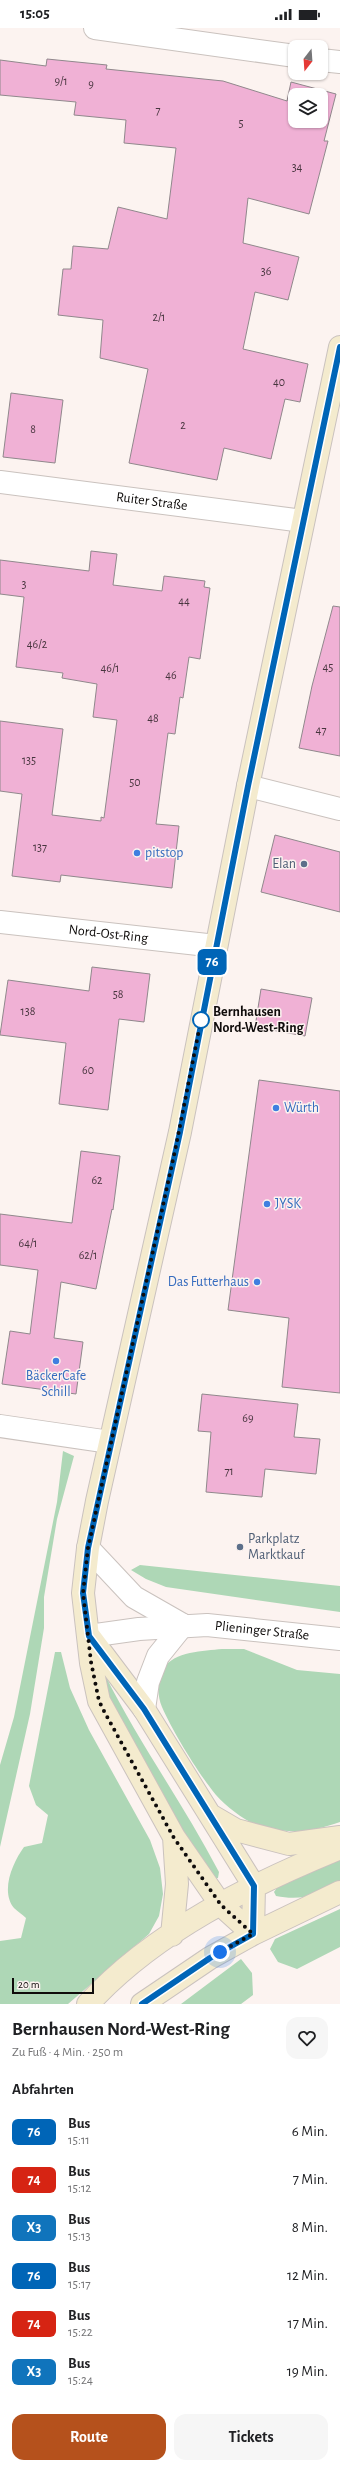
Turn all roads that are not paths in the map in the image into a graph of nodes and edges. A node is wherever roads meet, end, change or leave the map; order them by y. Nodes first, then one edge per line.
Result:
1 (95, 28) edge
2 (288, 55) edge
3 (328, 61) edge
4 (340, 62) edge
5 (340, 347) edge
6 (0, 482) edge
7 (303, 521) junction
8 (248, 786) junction
9 (340, 809) edge
10 (0, 922) edge
11 (216, 946) junction
12 (0, 1426) edge
13 (110, 1442) junction
14 (88, 1548) junction
15 (183, 1625) junction
16 (89, 1636) junction
17 (340, 1639) edge
18 (144, 1709) junction
19 (209, 1814) junction
20 (340, 1837) edge
21 (174, 1838) junction
22 (340, 1848) edge
23 (254, 1886) junction
24 (340, 1892) edge
25 (221, 1905) junction
26 (253, 1934) junction
27 (172, 1935) junction
28 (88, 2004) edge
29 (142, 2004) edge

1 - 2 street
3 - 4 street
5 - 7 main road
6 - 7 street, Ruiter Straße
7 - 8 main road
8 - 9 street
8 - 11 main road
10 - 11 street, Nord-Ost-Ring
11 - 13 main road
12 - 13 street
13 - 14 main road
14 - 15 street, Plieninger Straße
14 - 16 main road
15 - 16 street, Plieninger Straße
15 - 17 street, Plieninger Straße
15 - 18 street
16 - 18 main road
16 - 21 main road
18 - 19 main road
19 - 20 main road
19 - 23 main road
21 - 25 main road
21 - 27 main road
22 - 23 main road
23 - 25 main road
23 - 26 main road
24 - 26 main road
25 - 26 main road
25 - 27 main road
26 - 29 main road
27 - 28 main road

